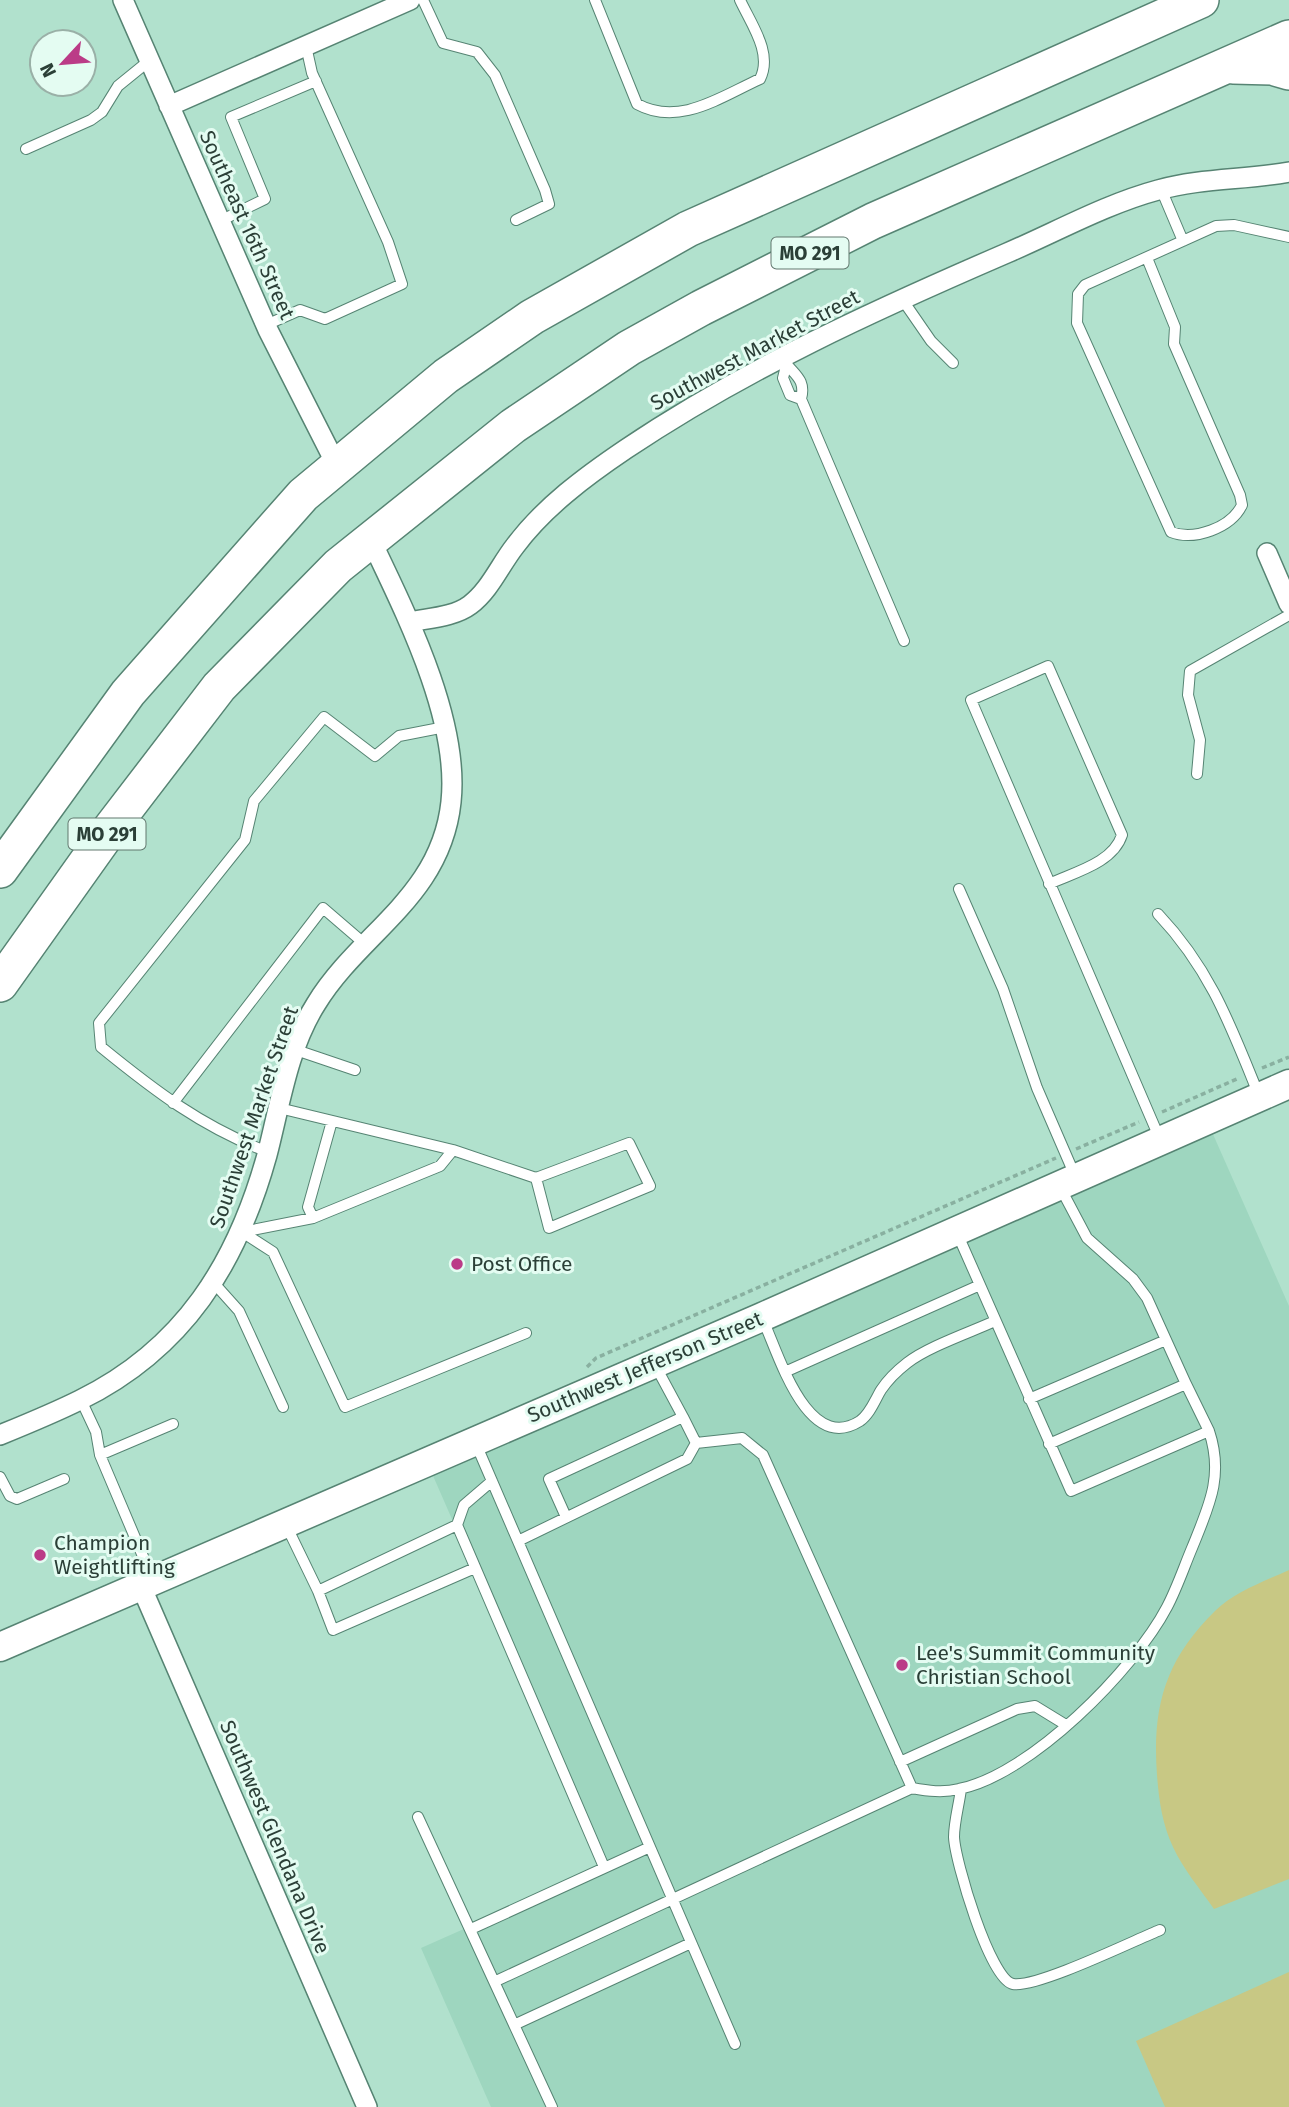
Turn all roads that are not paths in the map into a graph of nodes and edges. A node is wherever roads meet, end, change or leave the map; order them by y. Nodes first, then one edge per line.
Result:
1 (123, 0) edge
2 (410, 0) edge
3 (423, 0) edge
4 (595, 0) edge
5 (740, 0) edge
6 (1201, 0) edge
7 (1289, 38) edge
8 (306, 46) junction
9 (149, 60) junction
10 (1226, 66) junction
11 (1289, 72) edge
12 (316, 81) junction
13 (169, 106) junction
14 (26, 149) dead end
15 (1289, 172) edge
16 (1161, 189) junction
17 (516, 220) dead end
18 (220, 221) junction
19 (1289, 237) edge
20 (1183, 241) junction
21 (1147, 258) junction
22 (902, 299) junction
23 (266, 326) junction
24 (784, 361) junction
25 (953, 363) dead end
26 (801, 399) junction
27 (337, 466) junction
28 (370, 538) junction
29 (1266, 553) dead end
30 (1289, 604) edge
31 (1289, 615) edge
32 (410, 622) junction
33 (904, 641) dead end
34 (445, 727) junction
35 (1197, 774) dead end
36 (0, 870) edge
37 (1049, 884) junction
38 (959, 889) dead end
39 (1158, 914) dead end
40 (366, 945) junction
41 (0, 984) edge
42 (296, 1050) junction
43 (355, 1070) dead end
44 (1289, 1084) edge
45 (1255, 1085) junction
46 (173, 1104) junction
47 (279, 1108) junction
48 (332, 1121) junction
49 (1155, 1129) junction
50 (453, 1150) junction
51 (268, 1152) junction
52 (1067, 1172) junction
53 (536, 1178) junction
54 (313, 1218) junction
55 (956, 1231) junction
56 (242, 1232) junction
57 (214, 1282) junction
58 (980, 1285) junction
59 (762, 1317) junction
60 (995, 1321) junction
61 (526, 1333) dead end
62 (1166, 1340) junction
63 (654, 1363) junction
64 (787, 1371) junction
65 (1186, 1384) junction
66 (1029, 1399) junction
67 (81, 1400) junction
68 (283, 1407) dead end
69 (683, 1418) junction
70 (173, 1424) dead end
71 (1209, 1430) junction
72 (0, 1435) edge
73 (475, 1441) junction
74 (696, 1443) junction
75 (1048, 1444) junction
76 (100, 1455) junction
77 (0, 1477) edge
78 (64, 1479) dead end
79 (492, 1481) junction
80 (566, 1517) junction
81 (286, 1523) junction
82 (457, 1525) junction
83 (518, 1541) junction
84 (475, 1568) junction
85 (147, 1583) junction
86 (318, 1591) junction
87 (0, 1647) edge
88 (1066, 1725) junction
89 (900, 1762) junction
90 (912, 1788) junction
91 (961, 1789) junction
92 (418, 1817) dead end
93 (650, 1847) junction
94 (604, 1867) junction
95 (672, 1897) junction
96 (471, 1928) junction
97 (1160, 1930) dead end
98 (691, 1943) junction
99 (495, 1981) junction
100 (516, 2024) junction
101 (735, 2044) dead end
102 (367, 2107) edge
103 (552, 2107) edge

1 - 9 street, Southeast 16th Street
2 - 8 street
3 - 17 lane
4 - 5 lane
6 - 27 highway, MO 291
7 - 10 highway, MO 291
8 - 12 lane
8 - 13 street
9 - 13 street, Southeast 16th Street
9 - 14 lane
10 - 11 highway
10 - 28 highway, MO 291
12 - 18 lane
12 - 23 lane
13 - 18 street, Southeast 16th Street
15 - 16 street, Southwest Market Street
16 - 20 lane
16 - 22 street, Southwest Market Street
18 - 23 street, Southeast 16th Street
19 - 20 lane
20 - 21 lane
21 - 21 lane
22 - 24 street, Southwest Market Street
22 - 25 lane
23 - 27 street, Southeast 16th Street
24 - 26 lane
24 - 26 lane
24 - 32 street, Southwest Market Street
26 - 33 lane
27 - 36 highway, MO 291
28 - 32 street
28 - 41 highway, MO 291
29 - 30 street
31 - 35 lane
32 - 34 street, Southwest Market Street
34 - 40 street, Southwest Market Street
34 - 46 lane
37 - 37 lane
37 - 49 lane
38 - 52 lane
39 - 45 lane
40 - 42 street, Southwest Market Street
40 - 46 lane
42 - 43 lane
42 - 47 street, Southwest Market Street
44 - 45 street, Southwest Jefferson Street
45 - 49 street, Southwest Jefferson Street
46 - 51 lane
47 - 48 lane
47 - 51 street, Southwest Market Street
48 - 50 lane
48 - 54 lane
49 - 52 street, Southwest Jefferson Street
50 - 53 lane
50 - 54 lane
51 - 56 street, Southwest Market Street
52 - 55 street, Southwest Jefferson Street
52 - 62 lane
53 - 53 lane
54 - 56 lane
55 - 58 lane
55 - 59 street, Southwest Jefferson Street
56 - 57 street, Southwest Market Street
56 - 61 lane
57 - 67 street, Southwest Market Street
57 - 68 lane
58 - 60 lane
58 - 64 lane
59 - 63 street, Southwest Jefferson Street
59 - 64 lane
60 - 64 lane
60 - 66 lane
62 - 65 lane
62 - 66 lane
63 - 69 lane
63 - 73 street, Southwest Jefferson Street
65 - 71 lane
65 - 75 lane
66 - 75 lane
67 - 72 street, Southwest Market Street
67 - 76 lane
69 - 74 lane
69 - 80 lane
70 - 76 lane
71 - 75 lane
71 - 88 lane
73 - 79 lane
73 - 81 street, Southwest Jefferson Street
74 - 80 lane
74 - 89 lane
76 - 85 lane
77 - 78 lane
79 - 82 lane
79 - 83 lane
80 - 83 lane
81 - 85 street, Southwest Jefferson Street
81 - 86 lane
82 - 84 lane
82 - 86 lane
83 - 93 lane
84 - 86 lane
84 - 94 lane
85 - 87 street, Southwest Jefferson Street
85 - 102 street, Southwest Glendana Drive
88 - 89 lane
88 - 91 lane
89 - 90 lane
90 - 91 lane
90 - 95 lane
91 - 97 lane
92 - 96 lane
93 - 94 lane
93 - 95 lane
94 - 96 lane
95 - 98 lane
95 - 99 lane
96 - 99 lane
98 - 100 lane
98 - 101 lane
99 - 100 lane
100 - 103 lane

